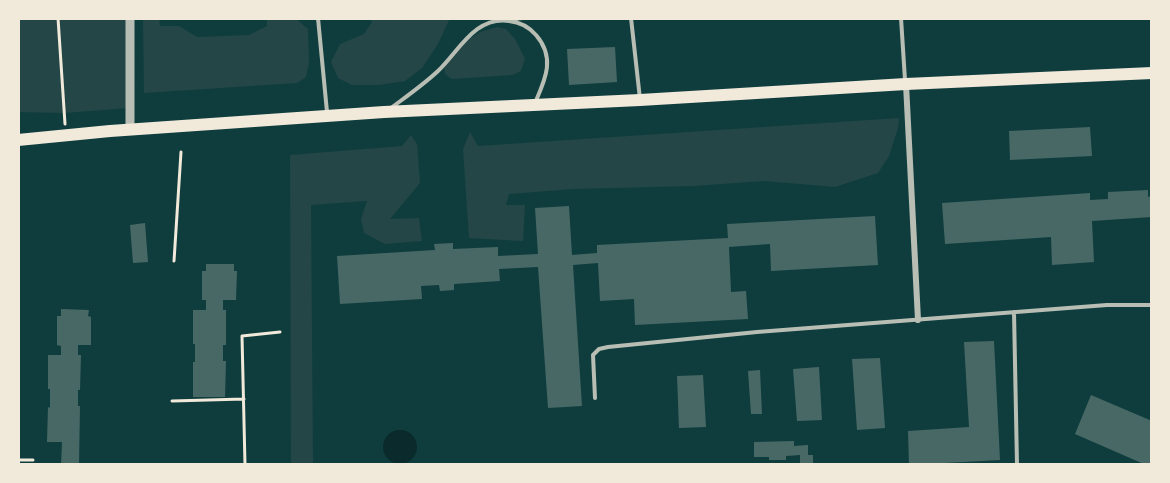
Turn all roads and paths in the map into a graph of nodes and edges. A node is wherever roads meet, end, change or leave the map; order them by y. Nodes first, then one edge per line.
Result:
1 (58, 18) edge
2 (130, 18) edge
3 (318, 18) edge
4 (523, 18) edge
5 (631, 18) edge
6 (901, 18) edge
7 (504, 20) junction
8 (1152, 73) edge
9 (906, 84) junction
10 (640, 100) junction
11 (535, 104) junction
12 (384, 112) junction
13 (327, 116) junction
14 (130, 130) junction
15 (66, 136) junction
16 (18, 140) edge
17 (181, 152) dead end
18 (174, 261) dead end
19 (1152, 305) edge
20 (1014, 312) junction
21 (918, 320) junction
22 (280, 332) dead end
23 (596, 398) dead end
24 (244, 399) junction
25 (172, 401) dead end
26 (18, 460) edge
27 (33, 460) dead end
28 (245, 465) edge
29 (1017, 465) edge

1 - 15 path
2 - 14 street
3 - 13 lane
4 - 7 lane
5 - 10 lane
6 - 9 lane
7 - 11 lane
7 - 12 lane
8 - 9 main road
9 - 10 main road
9 - 21 street
10 - 11 main road
11 - 12 main road
12 - 13 main road
13 - 14 main road
14 - 15 main road
15 - 16 main road
17 - 18 path
19 - 20 lane
20 - 21 lane
20 - 29 lane
21 - 23 lane
22 - 24 path
24 - 25 path
24 - 28 path
26 - 27 path

